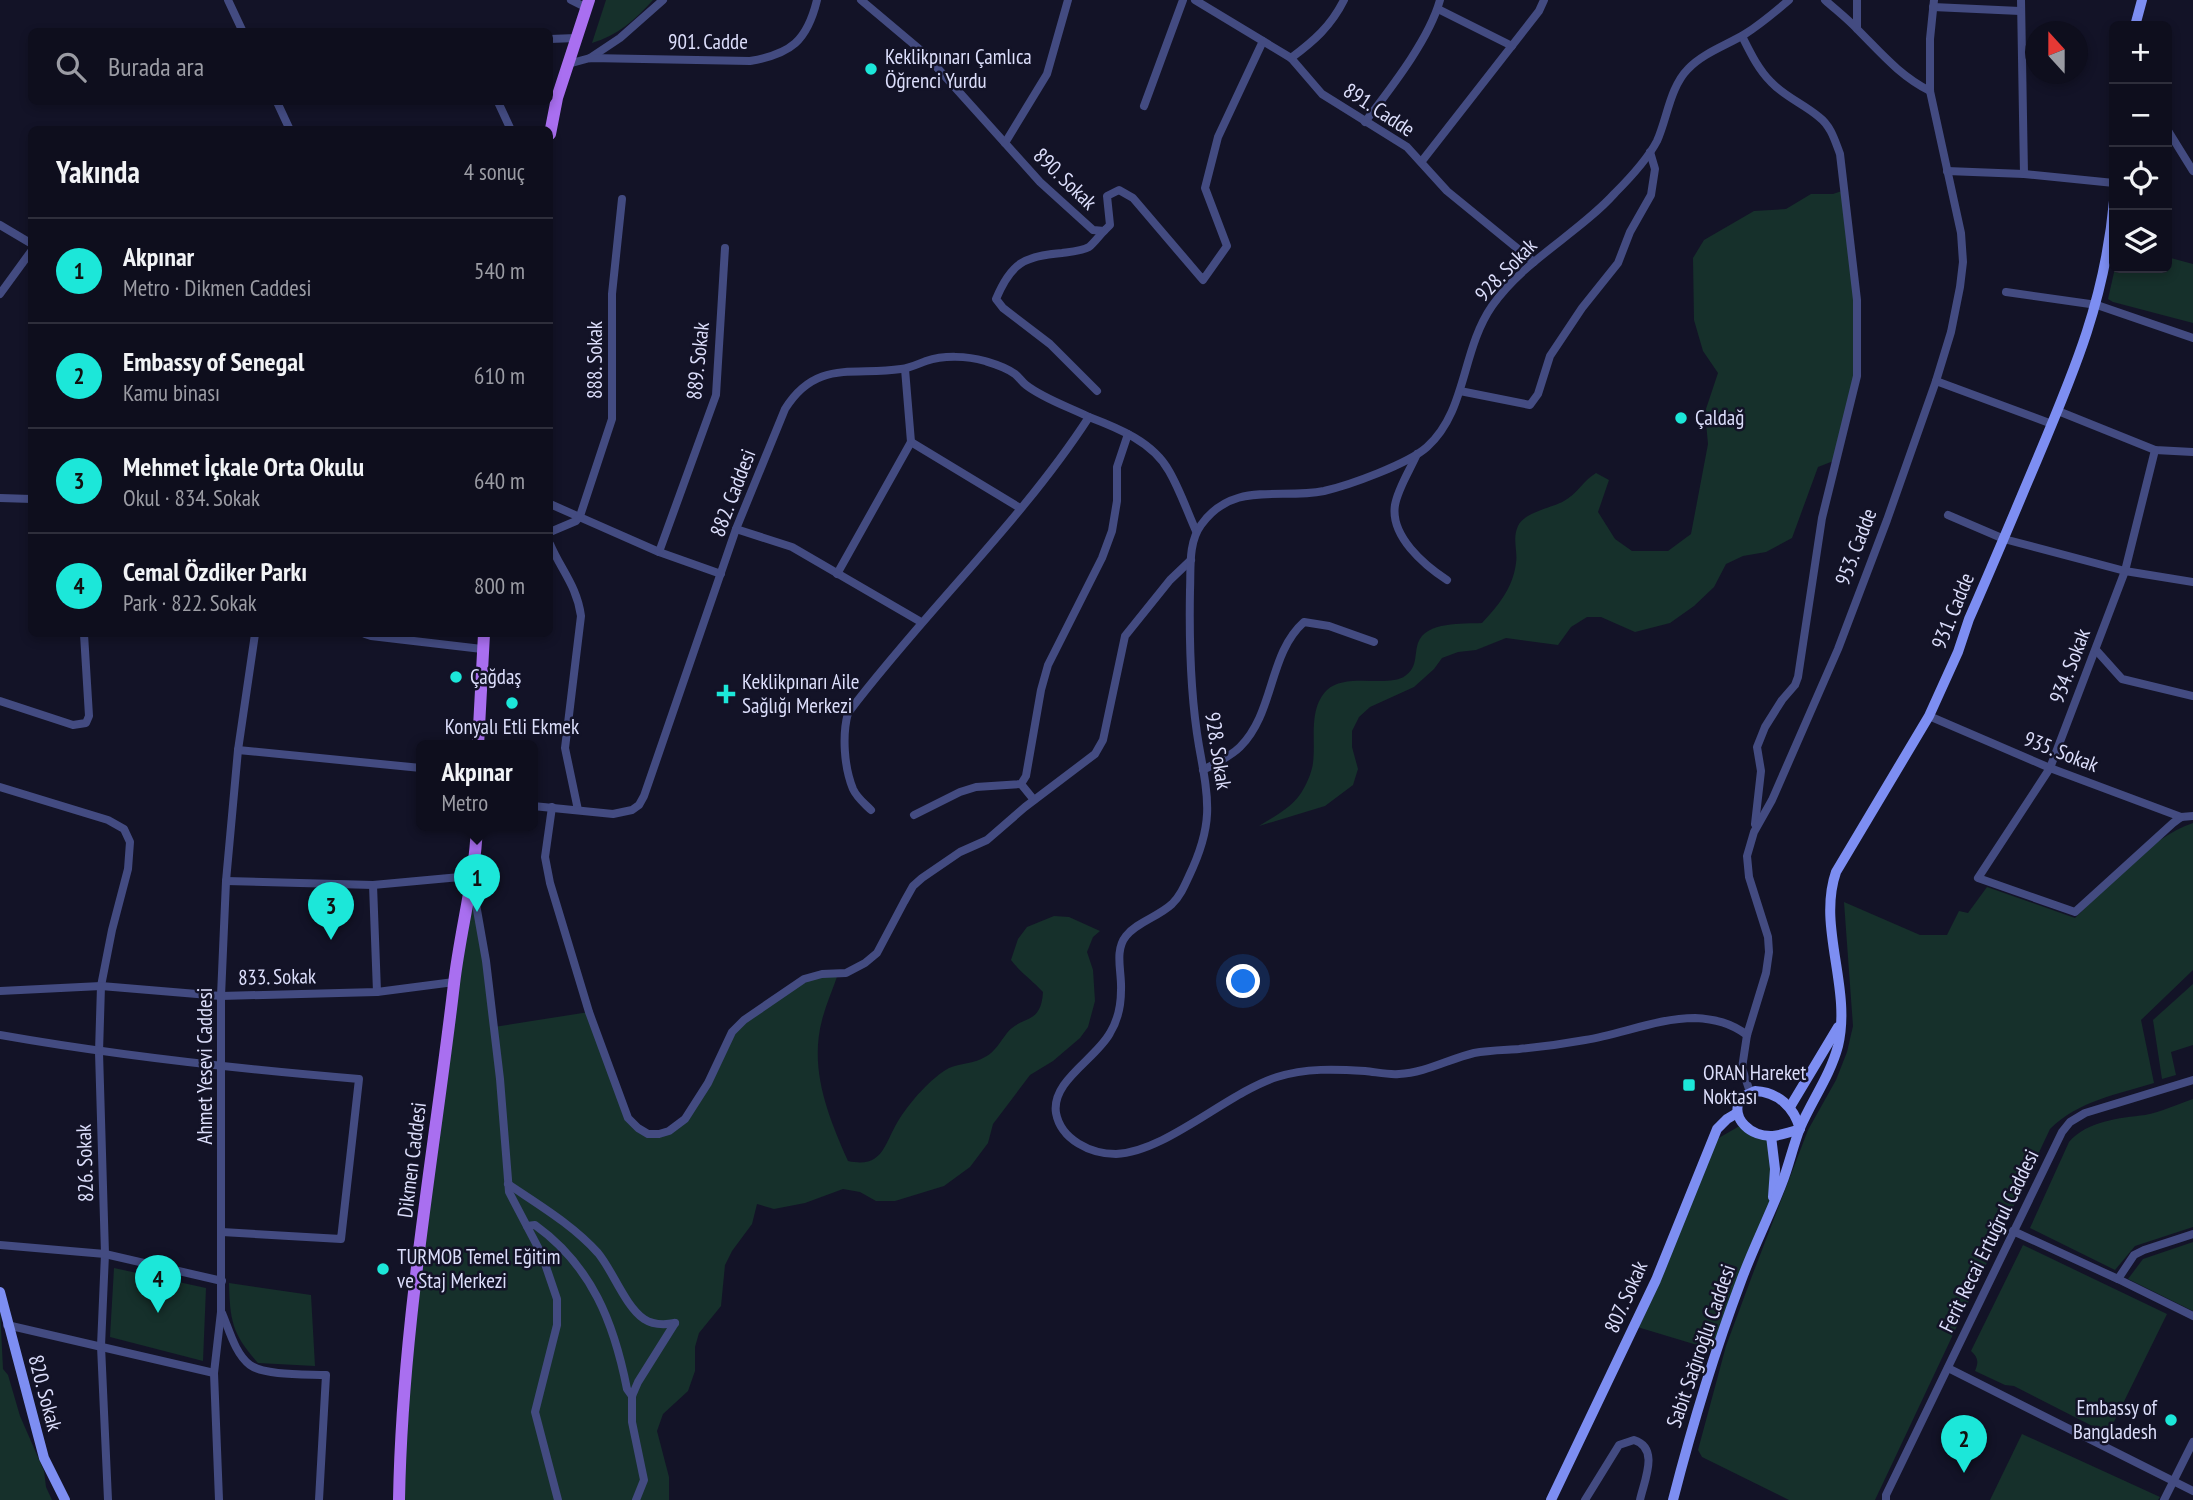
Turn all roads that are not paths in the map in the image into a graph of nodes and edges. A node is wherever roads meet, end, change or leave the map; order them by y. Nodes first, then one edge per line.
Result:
1 (228, 0) edge
2 (571, 0) edge
3 (663, 0) edge
4 (817, 0) edge
5 (861, 0) edge
6 (1068, 0) edge
7 (1182, 0) edge
8 (1195, 0) edge
9 (1344, 0) edge
10 (1544, 0) edge
11 (1789, 0) edge
12 (1825, 0) edge
13 (1857, 0) edge
14 (2021, 0) edge
15 (2142, 0) edge
16 (588, 4) edge
17 (1439, 4) edge
18 (1934, 4) edge
19 (2020, 11) junction
20 (2136, 21) edge
21 (241, 28) edge
22 (1857, 29) junction
23 (1742, 36) junction
24 (576, 38) junction
25 (553, 39) edge
26 (1263, 41) junction
27 (1513, 46) junction
28 (590, 58) junction
29 (1291, 58) junction
30 (568, 64) junction
31 (1930, 91) junction
32 (278, 105) edge
33 (499, 105) edge
34 (1144, 106) dead end
35 (1365, 122) junction
36 (287, 126) edge
37 (509, 126) edge
38 (552, 126) edge
39 (2172, 137) edge
40 (1005, 143) junction
41 (1650, 152) junction
42 (1422, 161) junction
43 (1947, 171) junction
44 (2193, 171) edge
45 (2024, 174) junction
46 (2109, 182) edge
47 (622, 198) dead end
48 (2113, 210) edge
49 (0, 225) edge
50 (1104, 231) junction
51 (28, 242) edge
52 (725, 248) dead end
53 (28, 256) edge
54 (1534, 262) junction
55 (2006, 292) dead end
56 (0, 294) edge
57 (2097, 305) junction
58 (2193, 338) edge
59 (905, 369) junction
60 (1936, 381) junction
61 (1097, 391) dead end
62 (1460, 391) junction
63 (2058, 411) junction
64 (1089, 417) junction
65 (2052, 424) junction
66 (1128, 434) junction
67 (911, 442) junction
68 (2155, 450) junction
69 (2193, 452) edge
70 (1418, 454) junction
71 (0, 498) edge
72 (28, 499) edge
73 (553, 505) edge
74 (1020, 508) junction
75 (1948, 515) dead end
76 (580, 516) junction
77 (736, 529) junction
78 (553, 531) edge
79 (1196, 531) junction
80 (2004, 538) junction
81 (553, 550) edge
82 (659, 552) junction
83 (1191, 559) junction
84 (2125, 571) junction
85 (721, 574) junction
86 (837, 574) junction
87 (1447, 580) dead end
88 (2193, 582) edge
89 (921, 622) junction
90 (84, 637) edge
91 (255, 637) edge
92 (380, 637) edge
93 (484, 637) edge
94 (1374, 642) dead end
95 (482, 649) junction
96 (2096, 650) junction
97 (2193, 696) edge
98 (0, 701) edge
99 (1929, 716) junction
100 (478, 740) edge
101 (238, 750) junction
102 (416, 768) edge
103 (2050, 768) junction
104 (1203, 770) junction
105 (1021, 784) junction
106 (0, 787) edge
107 (1034, 800) junction
108 (538, 806) edge
109 (552, 807) junction
110 (578, 810) junction
111 (871, 810) dead end
112 (914, 815) dead end
113 (2193, 816) edge
114 (2181, 817) junction
115 (476, 831) edge
116 (1754, 832) junction
117 (471, 876) junction
118 (226, 881) junction
119 (373, 885) junction
120 (454, 982) junction
121 (101, 986) junction
122 (0, 991) edge
123 (377, 992) junction
124 (221, 996) junction
125 (1839, 1025) junction
126 (0, 1035) edge
127 (1747, 1035) junction
128 (99, 1052) junction
129 (222, 1067) junction
130 (2193, 1080) edge
131 (1750, 1092) junction
132 (1790, 1107) junction
133 (1737, 1113) junction
134 (1800, 1129) junction
135 (1770, 1136) junction
136 (508, 1184) junction
137 (1773, 1207) junction
138 (527, 1226) junction
139 (2013, 1231) junction
140 (222, 1232) junction
141 (2193, 1234) edge
142 (0, 1245) edge
143 (105, 1254) junction
144 (2118, 1279) junction
145 (222, 1281) junction
146 (0, 1292) edge
147 (221, 1312) junction
148 (2193, 1316) edge
149 (7, 1325) junction
150 (101, 1346) junction
151 (1948, 1368) junction
152 (214, 1373) junction
153 (632, 1396) junction
154 (2193, 1442) edge
155 (2174, 1481) junction
156 (2193, 1491) edge
157 (1886, 1497) edge
158 (65, 1500) edge
159 (108, 1500) edge
160 (219, 1500) edge
161 (319, 1500) edge
162 (399, 1500) edge
163 (558, 1500) edge
164 (636, 1500) edge
165 (1551, 1500) edge
166 (1584, 1500) edge
167 (1640, 1500) edge
168 (1673, 1500) edge
169 (2164, 1500) edge

1 - 21 street
2 - 16 street
3 - 28 street
4 - 28 street, 901. Cadde
5 - 40 street, 890. Sokak
6 - 40 street
7 - 34 street
8 - 26 street, 891. Cadde
9 - 29 street
10 - 27 street
11 - 23 street, 928. Sokak
12 - 22 street
13 - 22 street
14 - 19 street
15 - 20 main road
16 - 24 main road
17 - 27 street
17 - 35 street
18 - 19 street
18 - 31 street, 953. Cadde
19 - 45 street
22 - 31 street
23 - 41 street, 928. Sokak
23 - 116 street
24 - 25 street
24 - 30 main road
26 - 29 street, 891. Cadde
26 - 50 street, 890. Sokak
27 - 42 street
28 - 30 street, 901. Cadde
29 - 35 street, 891. Cadde
30 - 38 main road
31 - 43 street, 953. Cadde
32 - 36 street
33 - 37 street
35 - 42 street, 891. Cadde
39 - 44 street
40 - 50 street, 890. Sokak
41 - 54 street, 928. Sokak
41 - 62 street
42 - 54 street, 891. Cadde
43 - 45 street
43 - 60 street, 953. Cadde
45 - 46 street
47 - 76 street, 888. Sokak
48 - 57 main road, 931. Cadde
49 - 51 street
50 - 61 street
52 - 82 street, 889. Sokak
53 - 56 street
54 - 62 street, 928. Sokak
55 - 57 street
57 - 58 street
57 - 63 main road, 931. Cadde
59 - 64 street, 882. Caddesi
59 - 67 street
59 - 77 street, 882. Caddesi
60 - 65 street
60 - 116 street, 953. Cadde
62 - 70 street, 928. Sokak
63 - 65 main road, 931. Cadde
63 - 68 street
64 - 66 street, 882. Caddesi
64 - 74 street
65 - 80 main road, 931. Cadde
66 - 79 street, 882. Caddesi
66 - 105 street
67 - 74 street
67 - 86 street
68 - 69 street
68 - 84 street, 934. Sokak
70 - 79 street, 928. Sokak
70 - 87 street
71 - 72 street
73 - 76 street
74 - 89 street
75 - 80 street
76 - 78 street
76 - 82 street
77 - 85 street, 882. Caddesi
77 - 86 street
79 - 83 street, 928. Sokak
80 - 84 street
80 - 99 main road, 931. Cadde
81 - 110 street
82 - 85 street
83 - 104 street, 928. Sokak
83 - 107 street
84 - 88 street
84 - 96 street, 934. Sokak
85 - 110 street, 882. Caddesi
86 - 89 street
89 - 111 street
90 - 98 street
91 - 101 street, Ahmet Yesevi Caddesi
92 - 95 street
93 - 95 main road
94 - 104 street
95 - 100 main road
96 - 97 street
96 - 103 street, 934. Sokak
99 - 103 street, 935. Sokak
99 - 125 main road, 931. Cadde
101 - 102 street
101 - 118 street, Ahmet Yesevi Caddesi
103 - 114 street, 935. Sokak
103 - 114 street, 934. Sokak
104 - 127 street, 928. Sokak
105 - 107 street
105 - 112 street
106 - 121 street, 826. Sokak
107 - 109 street
108 - 109 street, 882. Caddesi
109 - 110 street, 882. Caddesi
113 - 114 street
115 - 117 main road, Dikmen Caddesi
116 - 127 street, 953. Cadde
117 - 119 street
117 - 120 main road, Dikmen Caddesi
117 - 136 street
118 - 119 street
118 - 124 street, Ahmet Yesevi Caddesi
119 - 123 street
120 - 123 street, 833. Sokak
120 - 162 main road, Dikmen Caddesi
121 - 122 street, 833. Sokak
121 - 124 street, 833. Sokak
121 - 128 street, 826. Sokak
123 - 124 street, 833. Sokak
124 - 129 street, Ahmet Yesevi Caddesi
125 - 132 main road, 931. Cadde
125 - 134 main road, 931. Cadde
126 - 128 street
127 - 131 street, 953. Cadde
128 - 129 street
128 - 143 street, 826. Sokak
129 - 140 street, Ahmet Yesevi Caddesi
129 - 140 street
130 - 139 street, Ferit Recai Ertuğrul Caddesi
131 - 132 main road
131 - 133 main road
132 - 134 main road
133 - 135 main road
133 - 165 main road, 807. Sokak
134 - 135 main road
134 - 137 main road, Sabit Sağıroğlu Caddesi
135 - 137 main road, Sabit Sağıroğlu Caddesi
136 - 138 street
136 - 153 street
137 - 168 main road, Sabit Sağıroğlu Caddesi
138 - 153 street
138 - 163 street
139 - 144 street
139 - 151 street, Ferit Recai Ertuğrul Caddesi
140 - 145 street, Ahmet Yesevi Caddesi
141 - 144 street
142 - 143 street
143 - 145 street
143 - 150 street, 826. Sokak
144 - 148 street
145 - 147 street, Ahmet Yesevi Caddesi
146 - 149 main road, 820. Sokak
147 - 152 street, Ahmet Yesevi Caddesi
147 - 161 street
149 - 150 street
149 - 158 main road, 820. Sokak
150 - 152 street
150 - 159 street, 826. Sokak
151 - 155 street
151 - 157 street, Ferit Recai Ertuğrul Caddesi
152 - 160 street, Ahmet Yesevi Caddesi
153 - 164 street
154 - 155 street
155 - 156 street
155 - 169 street
166 - 167 street

